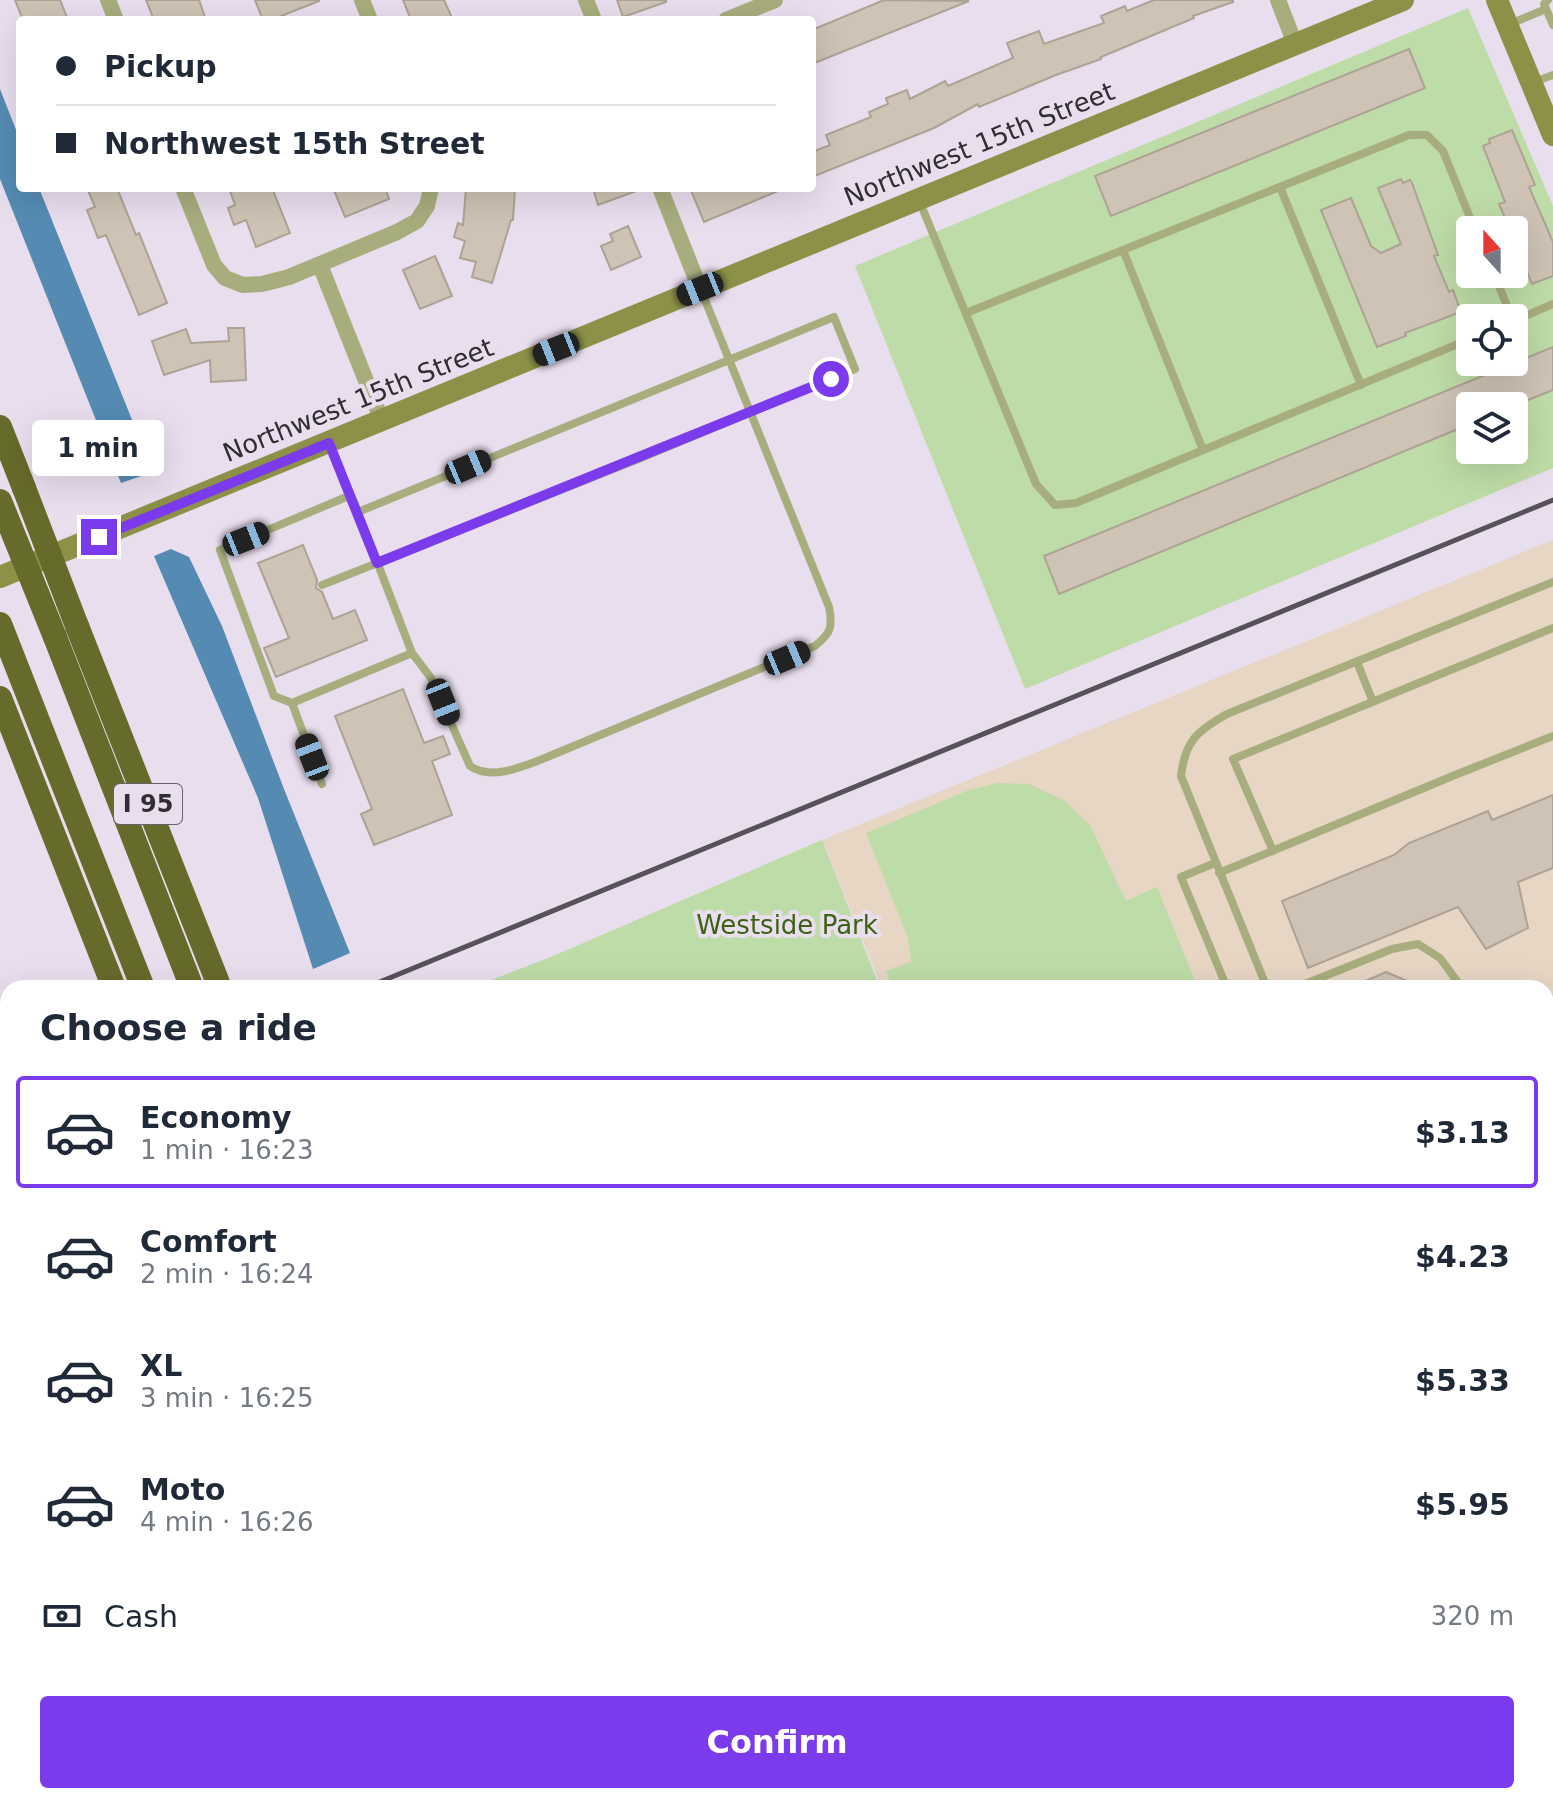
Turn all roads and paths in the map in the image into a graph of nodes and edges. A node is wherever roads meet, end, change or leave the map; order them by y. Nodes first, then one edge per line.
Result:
1 (775, 0) edge
2 (1278, 0) edge
3 (1403, 0) edge
4 (1497, 0) edge
5 (1547, 5) edge
6 (736, 16) edge
7 (1507, 25) junction
8 (1553, 25) edge
9 (1295, 44) junction
10 (1553, 75) edge
11 (1531, 84) junction
12 (1552, 131) edge
13 (1280, 187) junction
14 (185, 192) edge
15 (430, 192) edge
16 (662, 192) edge
17 (918, 199) junction
18 (1469, 216) edge
19 (1123, 250) junction
20 (320, 265) junction
21 (700, 289) junction
22 (1553, 304) edge
23 (966, 313) junction
24 (1528, 313) edge
25 (1456, 345) edge
26 (728, 360) junction
27 (1361, 385) junction
28 (749, 413) junction
29 (382, 421) junction
30 (0, 427) edge
31 (329, 443) junction
32 (1203, 450) junction
33 (351, 495) junction
34 (0, 501) edge
35 (358, 512) junction
36 (377, 563) junction
37 (0, 577) edge
38 (1553, 582) edge
39 (322, 585) dead end
40 (0, 624) edge
41 (1553, 628) edge
42 (412, 653) junction
43 (1357, 662) junction
44 (0, 698) edge
45 (1373, 702) junction
46 (292, 703) junction
47 (1553, 736) edge
48 (322, 784) dead end
49 (1273, 851) junction
50 (1215, 863) junction
51 (1219, 873) junction
52 (111, 980) edge
53 (140, 980) edge
54 (189, 980) edge
55 (217, 980) edge
56 (1224, 980) edge
57 (1264, 980) edge
58 (1315, 980) edge
59 (1456, 980) edge

1 - 6 street
2 - 9 street
3 - 9 street, Northwest 15th Street
4 - 7 street
5 - 7 lane
5 - 8 lane
7 - 11 street
9 - 17 street, Northwest 15th Street
10 - 11 lane
11 - 12 street
13 - 18 lane
13 - 19 lane
13 - 27 lane
14 - 20 street
15 - 20 street
16 - 21 street
17 - 21 street, Northwest 15th Street
17 - 23 lane
19 - 23 lane
19 - 32 lane
20 - 29 street
21 - 26 lane
21 - 29 street, Northwest 15th Street
22 - 24 lane
23 - 32 lane
25 - 27 lane
26 - 28 lane
26 - 28 lane
26 - 35 lane
27 - 32 lane
28 - 36 lane
28 - 42 lane
29 - 31 street, Northwest 15th Street
30 - 55 highway, I 95, bridge
31 - 33 lane
31 - 37 street, Northwest 15th Street
33 - 35 lane
33 - 46 lane
34 - 54 highway, bridge
35 - 36 lane
36 - 39 lane
36 - 42 lane
38 - 43 lane
40 - 53 highway
41 - 45 lane
42 - 46 lane
43 - 45 lane
43 - 50 lane
44 - 52 highway
45 - 49 lane
46 - 48 lane
47 - 49 lane
49 - 51 lane
50 - 51 lane
50 - 56 lane
51 - 57 lane
58 - 59 lane

